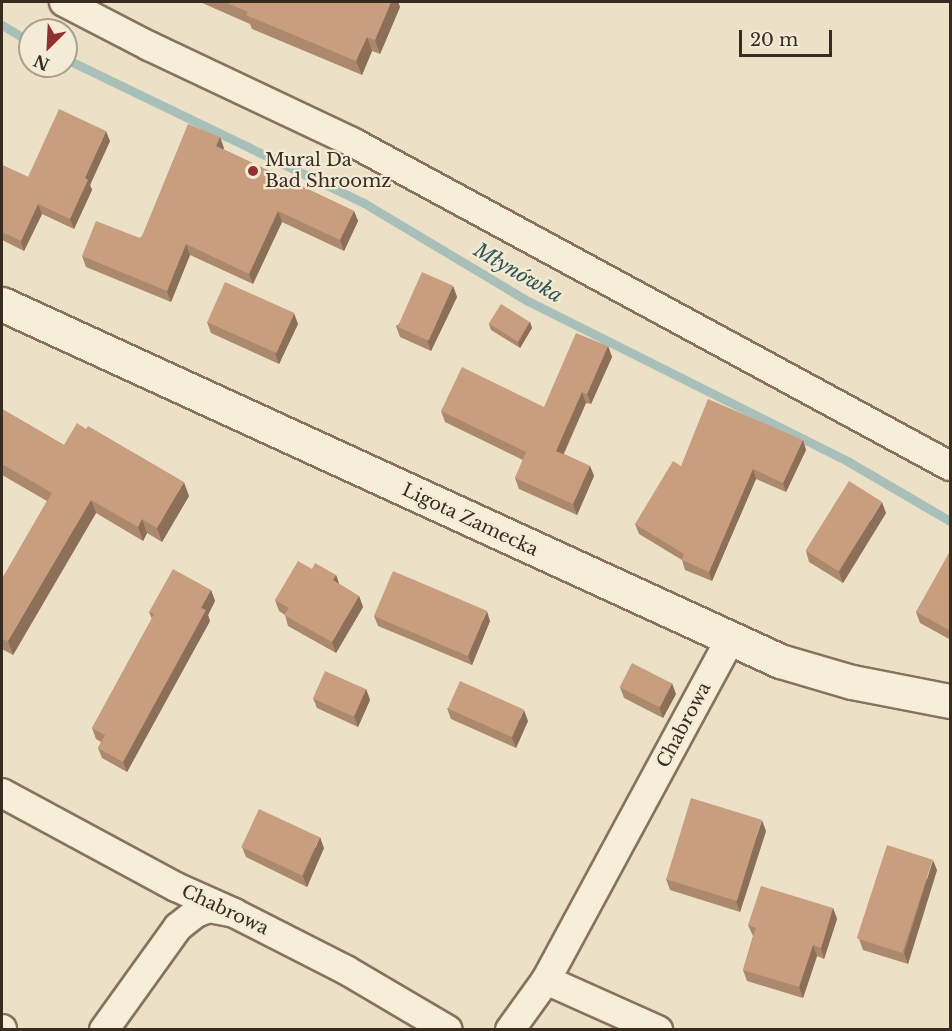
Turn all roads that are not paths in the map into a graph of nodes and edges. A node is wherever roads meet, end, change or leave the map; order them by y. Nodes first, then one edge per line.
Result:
1 (64, 2) edge
2 (2, 304) edge
3 (951, 466) edge
4 (730, 639) junction
5 (951, 700) edge
6 (2, 793) edge
7 (234, 913) junction
8 (546, 980) junction
9 (104, 1029) edge
10 (448, 1029) edge
11 (510, 1029) edge
12 (658, 1029) edge

1 - 3 street
2 - 4 main road, Ligota Zamecka
4 - 5 main road, Ligota Zamecka
4 - 8 street, Chabrowa
6 - 7 street, Chabrowa
7 - 9 street
7 - 10 street, Chabrowa
8 - 11 street, Chabrowa
8 - 12 street

